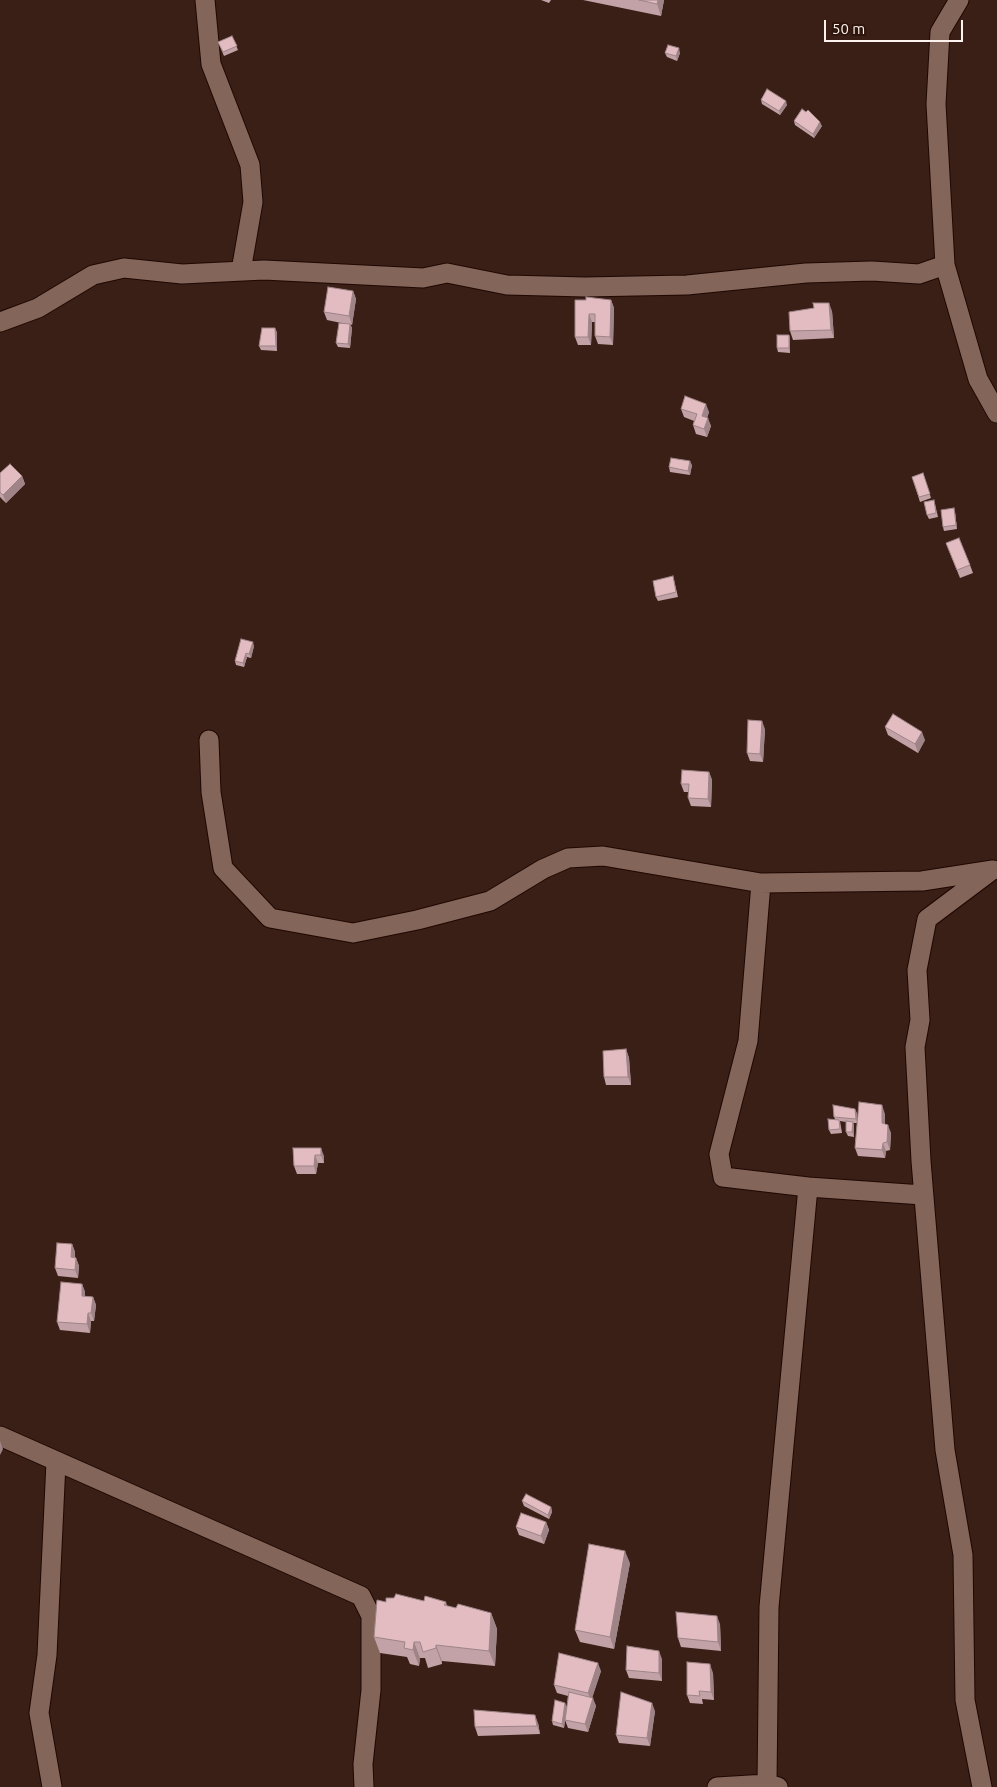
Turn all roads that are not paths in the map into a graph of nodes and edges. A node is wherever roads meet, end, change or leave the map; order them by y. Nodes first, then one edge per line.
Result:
1 (205, 0) edge
2 (959, 0) edge
3 (944, 265) junction
4 (241, 270) junction
5 (0, 322) edge
6 (997, 413) edge
7 (210, 740) dead end
8 (995, 868) edge
9 (761, 883) junction
10 (808, 1187) junction
11 (923, 1195) junction
12 (0, 1436) edge
13 (56, 1462) junction
14 (773, 1786) edge
15 (52, 1787) edge
16 (364, 1787) edge
17 (717, 1787) edge
18 (982, 1787) edge

1 - 4 street
2 - 3 street
3 - 4 street
3 - 6 street
4 - 5 street
7 - 9 street
8 - 9 street
8 - 11 street
9 - 10 street
10 - 11 street
10 - 14 street
11 - 18 street
12 - 13 street
13 - 15 street
13 - 16 street
14 - 17 street

